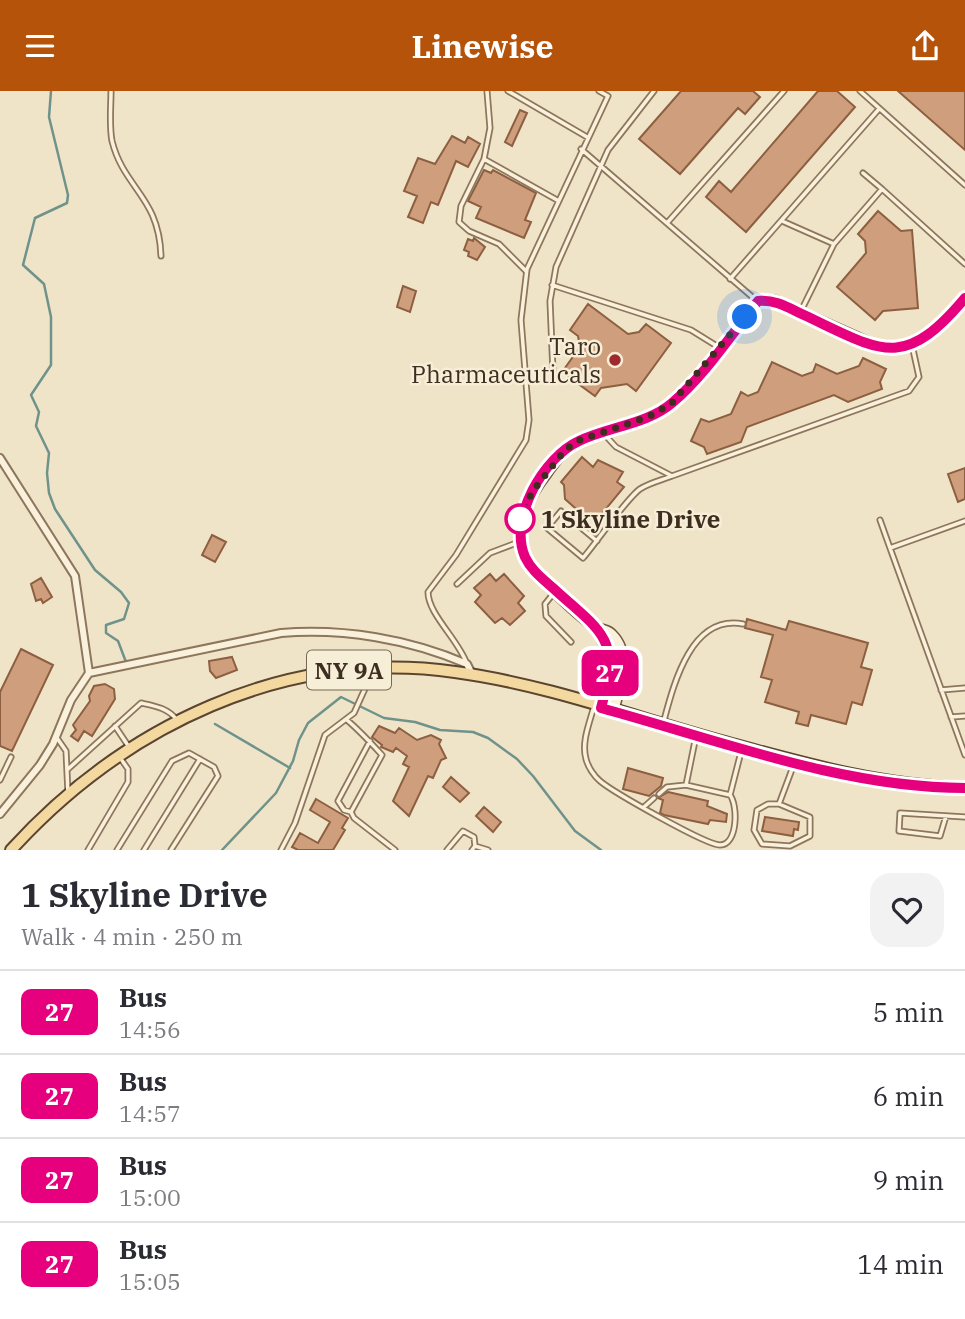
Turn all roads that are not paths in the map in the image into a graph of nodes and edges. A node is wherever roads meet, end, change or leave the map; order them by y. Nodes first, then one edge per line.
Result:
1 (111, 91) edge
2 (487, 91) edge
3 (508, 91) edge
4 (599, 91) edge
5 (654, 91) edge
6 (784, 91) edge
7 (860, 91) edge
8 (879, 109) junction
9 (587, 137) junction
10 (581, 149) junction
11 (484, 159) junction
12 (600, 165) junction
13 (863, 173) dead end
14 (965, 185) edge
15 (882, 189) junction
16 (557, 200) junction
17 (781, 221) junction
18 (667, 223) junction
19 (834, 244) junction
20 (161, 256) dead end
21 (965, 264) edge
22 (526, 271) junction
23 (730, 279) junction
24 (552, 285) junction
25 (965, 298) edge
26 (758, 301) junction
27 (800, 313) junction
28 (912, 345) junction
29 (720, 348) junction
30 (553, 372) dead end
31 (603, 432) junction
32 (0, 458) edge
33 (672, 476) junction
34 (880, 520) dead end
35 (965, 521) edge
36 (521, 541) junction
37 (597, 541) junction
38 (890, 548) junction
39 (457, 584) dead end
40 (556, 591) junction
41 (743, 624) dead end
42 (571, 642) dead end
43 (374, 668) junction
44 (469, 669) junction
45 (89, 673) junction
46 (965, 688) edge
47 (941, 690) junction
48 (603, 708) junction
49 (965, 716) edge
50 (951, 717) junction
51 (177, 720) junction
52 (347, 720) junction
53 (663, 725) junction
54 (115, 726) junction
55 (697, 734) junction
56 (55, 736) junction
57 (370, 741) junction
58 (129, 747) junction
59 (742, 747) junction
60 (118, 754) junction
61 (965, 755) edge
62 (11, 757) dead end
63 (200, 759) junction
64 (795, 761) junction
65 (67, 770) junction
66 (0, 780) edge
67 (686, 785) junction
68 (965, 788) edge
69 (68, 793) junction
70 (659, 794) dead end
71 (730, 795) junction
72 (654, 797) dead end
73 (779, 804) junction
74 (644, 807) junction
75 (351, 812) junction
76 (0, 814) edge
77 (946, 816) junction
78 (965, 817) edge
79 (473, 848) edge
80 (11, 850) edge
81 (88, 850) edge
82 (117, 850) edge
83 (144, 850) edge
84 (171, 850) edge
85 (281, 850) edge
86 (395, 850) edge
87 (447, 850) edge
88 (488, 850) edge

1 - 20 lane
2 - 11 lane
3 - 9 lane
4 - 9 lane
5 - 12 lane
6 - 18 lane
7 - 8 lane
8 - 14 lane
8 - 17 lane
9 - 10 lane
10 - 12 lane
10 - 16 lane
11 - 16 lane
11 - 22 lane
12 - 18 lane
12 - 24 lane
13 - 15 lane
15 - 19 lane
15 - 21 lane
16 - 22 lane
17 - 19 lane
17 - 23 lane
18 - 23 lane
19 - 27 lane
22 - 44 lane
23 - 26 lane
24 - 29 lane
24 - 30 lane
25 - 28 street
26 - 27 street
26 - 29 street
27 - 28 street
28 - 33 lane
29 - 31 street
31 - 33 lane
31 - 36 street
32 - 45 street
33 - 37 lane
34 - 38 lane
35 - 38 lane
36 - 39 lane
36 - 40 street
37 - 37 lane
38 - 47 lane
40 - 42 lane
40 - 48 street
41 - 53 lane
43 - 44 main road, NY 9A
43 - 51 main road, NY 9A
43 - 52 lane
44 - 45 street
44 - 48 main road, NY 9A
45 - 56 street
46 - 47 lane
47 - 50 lane
48 - 53 main road, NY 9A
48 - 74 lane
49 - 50 lane
50 - 61 lane
51 - 54 lane
51 - 58 main road, NY 9A
52 - 57 lane
52 - 85 lane
53 - 55 main road, NY 9A
54 - 58 lane
54 - 65 lane
55 - 59 main road, NY 9A
55 - 67 lane
56 - 65 lane
56 - 76 street
57 - 75 lane
57 - 75 lane
58 - 60 main road, NY 9A
59 - 64 main road, NY 9A
59 - 71 lane
60 - 69 main road, NY 9A
60 - 81 lane
62 - 66 lane
63 - 82 lane
63 - 83 lane
63 - 84 lane
64 - 68 main road, NY 9A
64 - 73 lane
65 - 69 lane
67 - 70 lane
67 - 71 lane
69 - 80 main road, NY 9A
71 - 74 lane
72 - 74 lane
73 - 73 lane
75 - 86 lane
77 - 77 lane
77 - 78 lane
79 - 87 lane
79 - 88 lane

